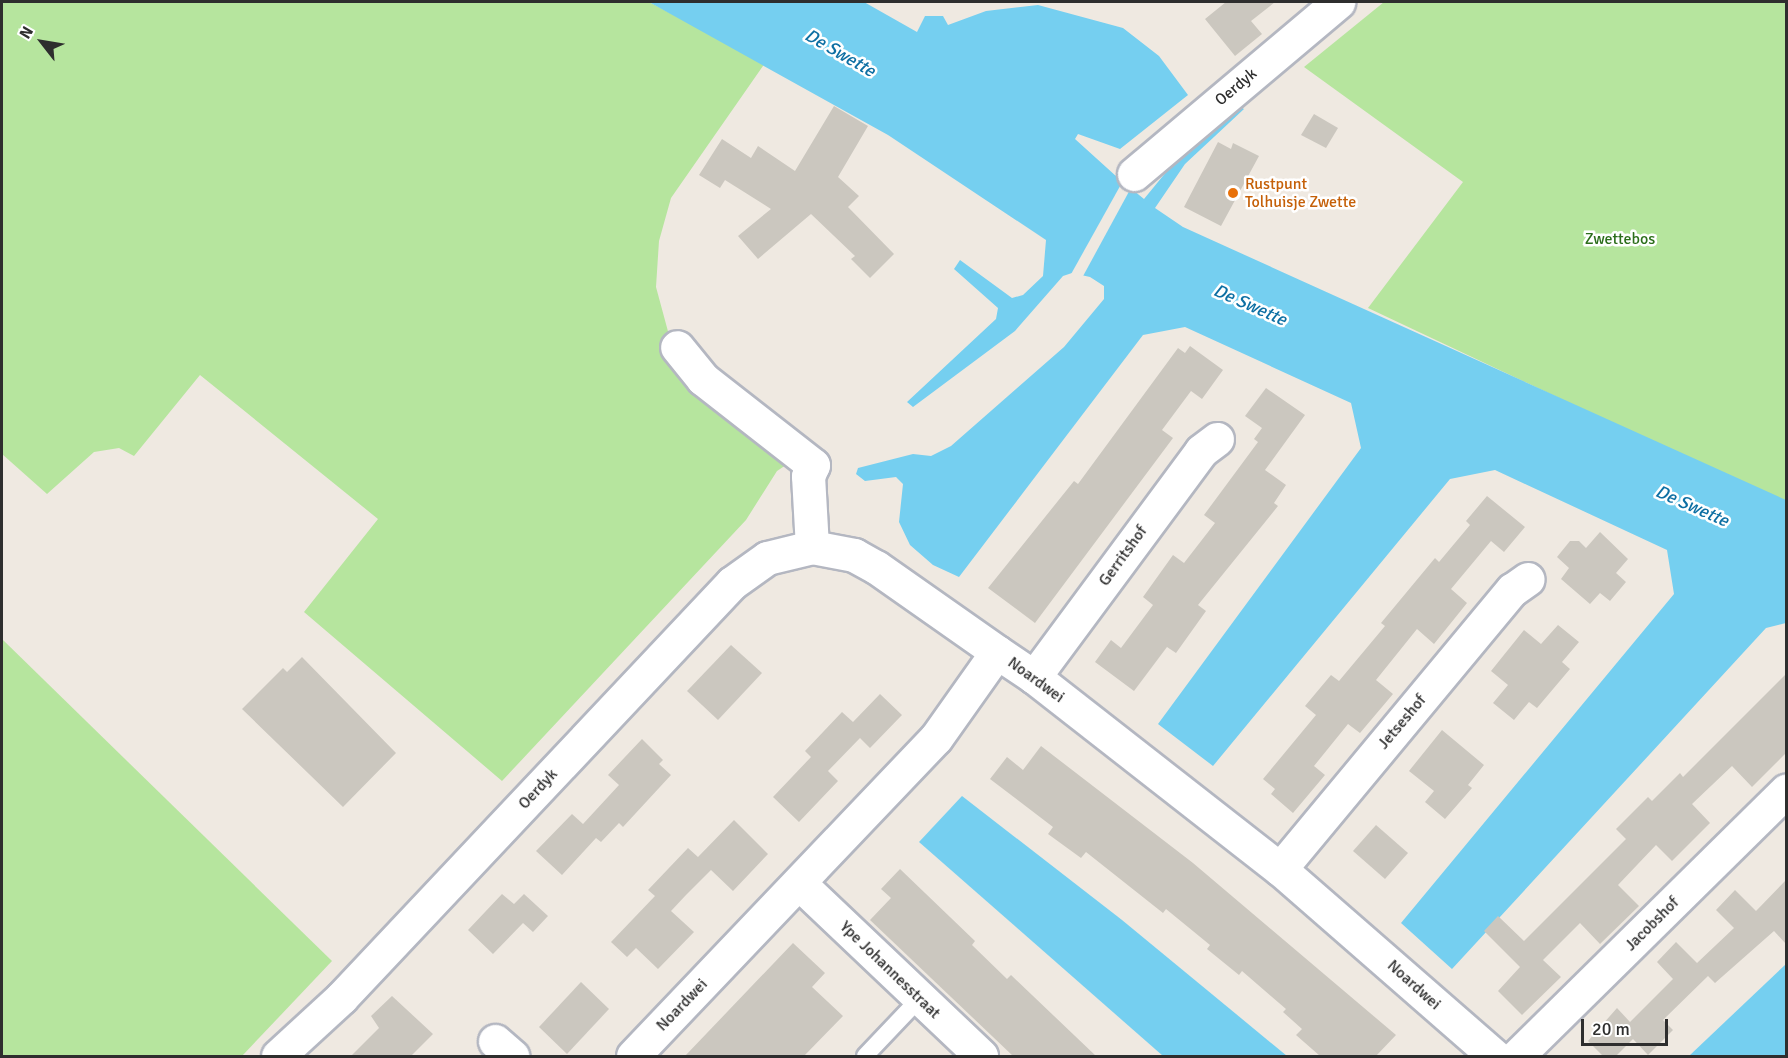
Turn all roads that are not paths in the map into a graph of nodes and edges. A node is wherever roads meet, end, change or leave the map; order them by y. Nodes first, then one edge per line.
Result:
1 (1327, 4) edge
2 (1134, 174) dead end
3 (676, 347) dead end
4 (1216, 439) dead end
5 (812, 547) junction
6 (1528, 579) dead end
7 (997, 652) junction
8 (1034, 677) junction
9 (1786, 790) edge
10 (1280, 869) junction
11 (800, 883) junction
12 (920, 998) junction
13 (278, 1056) edge
14 (633, 1056) edge
15 (865, 1056) edge
16 (981, 1056) edge
17 (1494, 1056) edge
18 (1517, 1056) edge

1 - 2 street, Oerdyk
3 - 5 street
4 - 8 street, Gerritshof
5 - 7 street, Oerdyk
5 - 13 street, Oerdyk
6 - 10 street, Jetseshof
7 - 8 street, Noardwei
7 - 11 street, Noardwei
8 - 10 street, Noardwei
9 - 18 street, Jacobshof
10 - 17 street, Noardwei
11 - 12 street, Ype Johannesstraat
11 - 14 street, Noardwei
12 - 15 lane
12 - 16 street, Ype Johannesstraat

